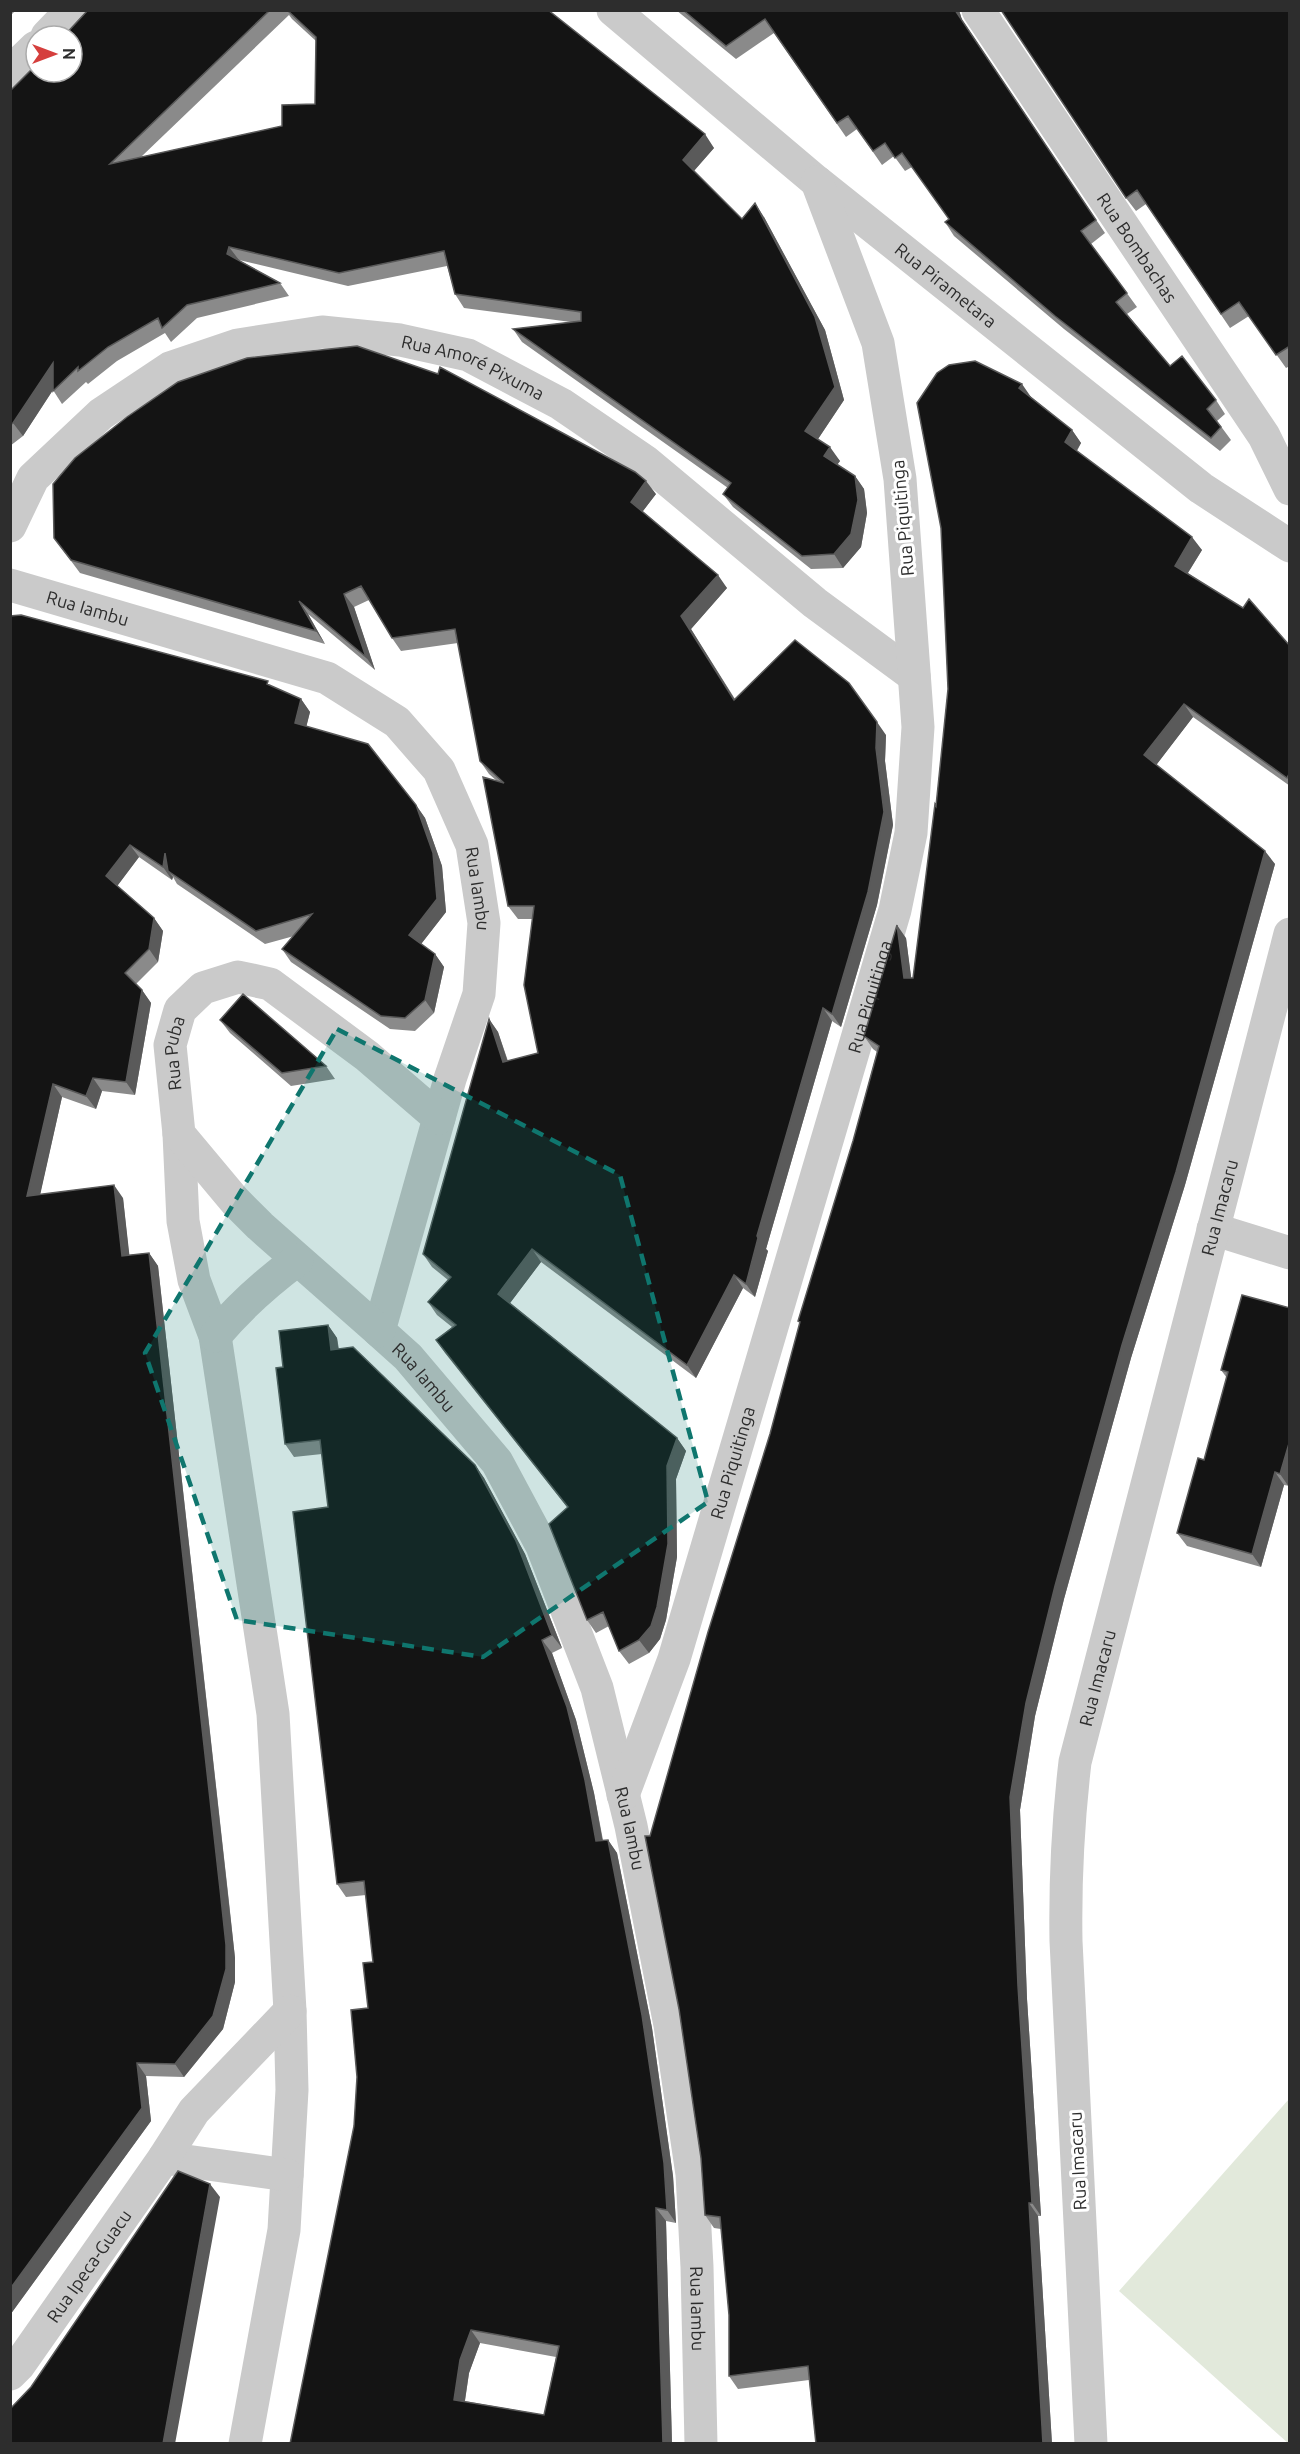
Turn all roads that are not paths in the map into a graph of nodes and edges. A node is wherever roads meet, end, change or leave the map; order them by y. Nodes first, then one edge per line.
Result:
1 (72, 10) edge
2 (613, 10) edge
3 (978, 10) edge
4 (59, 24) edge
5 (24, 58) edge
6 (10, 72) edge
7 (817, 182) junction
8 (1290, 489) edge
9 (10, 526) edge
10 (1290, 546) edge
11 (10, 585) edge
12 (914, 676) junction
13 (1290, 934) edge
14 (440, 1118) junction
15 (179, 1134) junction
16 (1213, 1228) junction
17 (1290, 1253) edge
18 (297, 1260) junction
19 (379, 1331) junction
20 (215, 1336) junction
21 (623, 1795) junction
22 (290, 2011) junction
23 (164, 2158) junction
24 (288, 2175) junction
25 (10, 2374) edge
26 (245, 2444) edge
27 (701, 2444) edge
28 (1091, 2444) edge

1 - 4 street
2 - 7 street, Rua Pirametara
3 - 8 street, Rua Bombachas
5 - 6 street
7 - 10 street, Rua Pirametara
7 - 12 street, Rua Piquitinga
9 - 12 street, Rua Amoré Pixuma
11 - 14 street, Rua Iambu
12 - 21 street, Rua Piquitinga
13 - 16 street, Rua Imacaru
14 - 15 street, Rua Puba
14 - 19 street, Rua Iambu
15 - 18 street
15 - 20 street, Rua Puba
16 - 17 street
16 - 28 street, Rua Imacaru
18 - 19 street
18 - 20 street
19 - 21 street, Rua Iambu
20 - 22 street, Rua Puba
21 - 27 street, Rua Iambu
22 - 23 street, Rua Ipeca-Guacu
22 - 24 street, Rua Puba
23 - 24 street
23 - 25 street, Rua Ipeca-Guacu
24 - 26 street, Rua Puba

